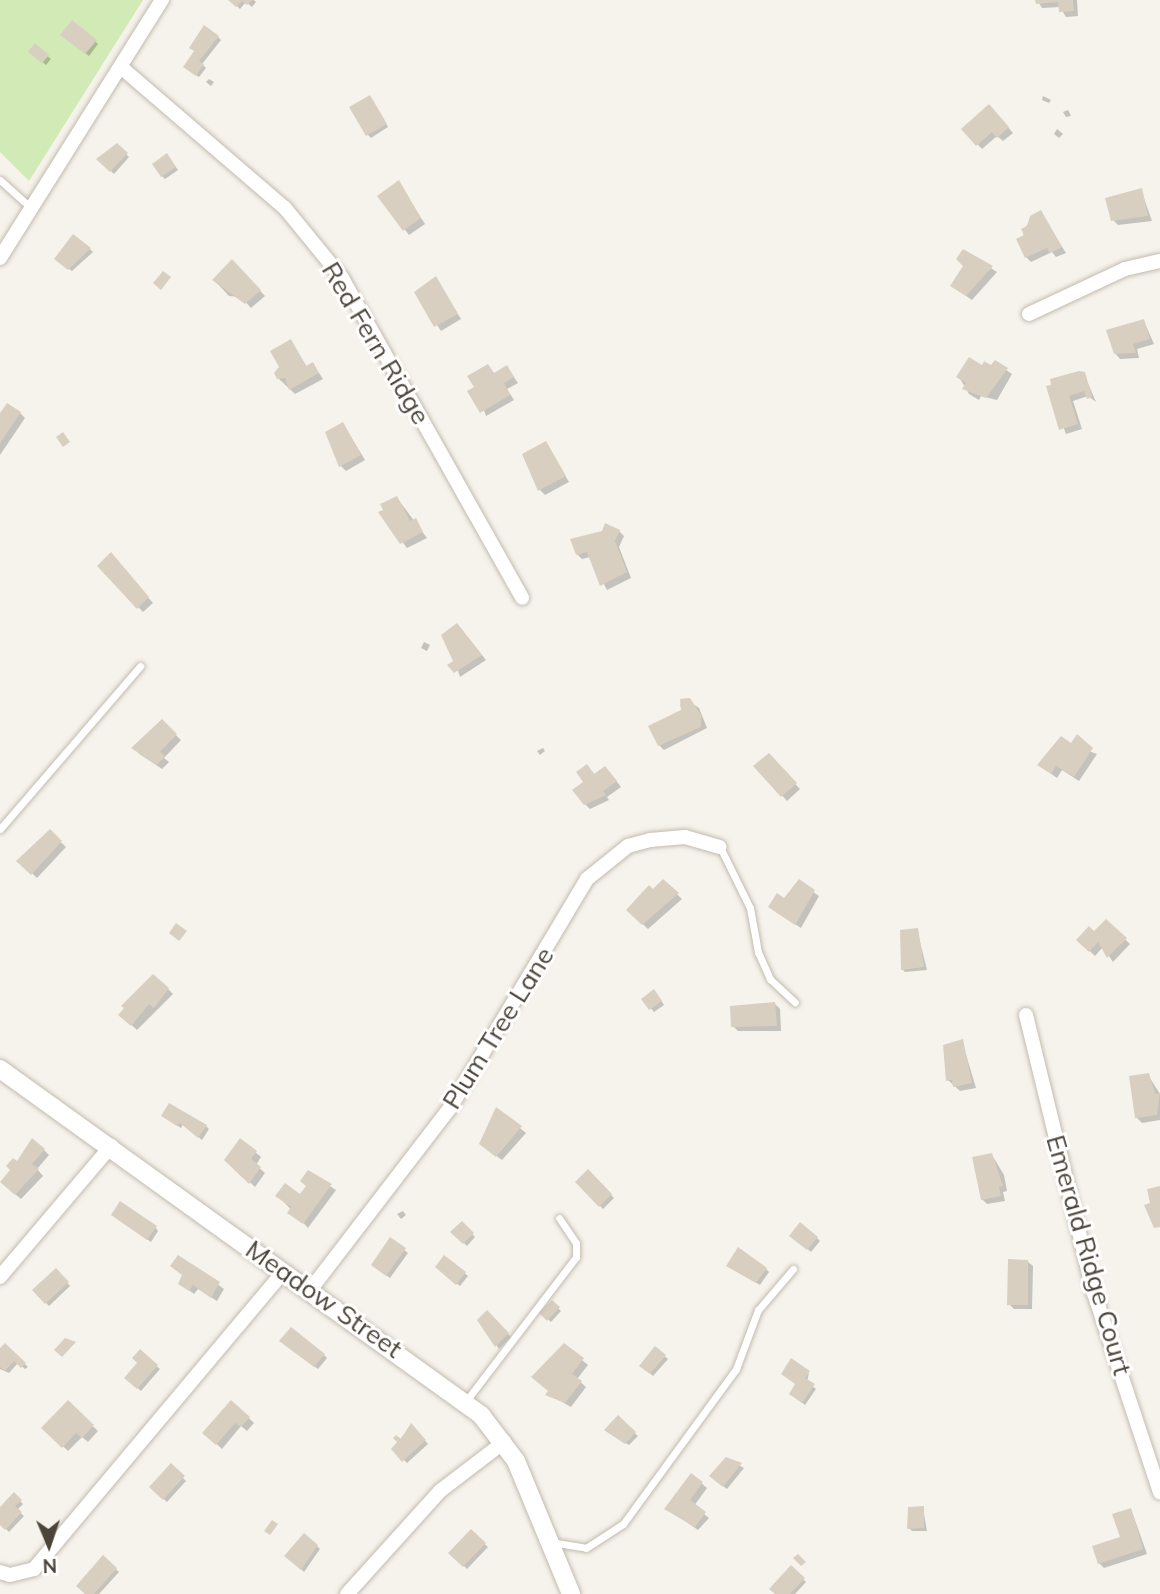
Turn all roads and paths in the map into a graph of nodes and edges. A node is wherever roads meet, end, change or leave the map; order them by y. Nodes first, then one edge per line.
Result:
1 (162, 0) edge
2 (122, 68) junction
3 (0, 180) edge
4 (30, 207) junction
5 (0, 258) edge
6 (1160, 261) edge
7 (1029, 314) dead end
8 (522, 598) dead end
9 (140, 666) dead end
10 (0, 829) edge
11 (720, 847) joint
12 (795, 1002) dead end
13 (1026, 1015) dead end
14 (0, 1069) edge
15 (111, 1146) junction
16 (559, 1218) dead end
17 (793, 1269) dead end
18 (284, 1271) junction
19 (0, 1277) edge
20 (310, 1289) junction
21 (466, 1401) junction
22 (504, 1442) junction
23 (1160, 1492) edge
24 (546, 1542) junction
25 (0, 1572) edge
26 (347, 1594) edge
27 (571, 1594) edge

1 - 2 street
2 - 4 street
2 - 8 street, Red Fern Ridge
3 - 4 lane
4 - 5 street
6 - 7 street
9 - 10 lane
11 - 12 lane
11 - 20 street, Plum Tree Lane
13 - 23 street, Emerald Ridge Court
14 - 15 street, Meadow Street
15 - 18 street, Meadow Street
15 - 19 street
16 - 21 lane
17 - 24 lane
18 - 20 street, Meadow Street
18 - 25 street
20 - 21 street, Meadow Street
21 - 22 street, Meadow Street
22 - 24 street, Meadow Street
22 - 26 street
24 - 27 street, Meadow Street

